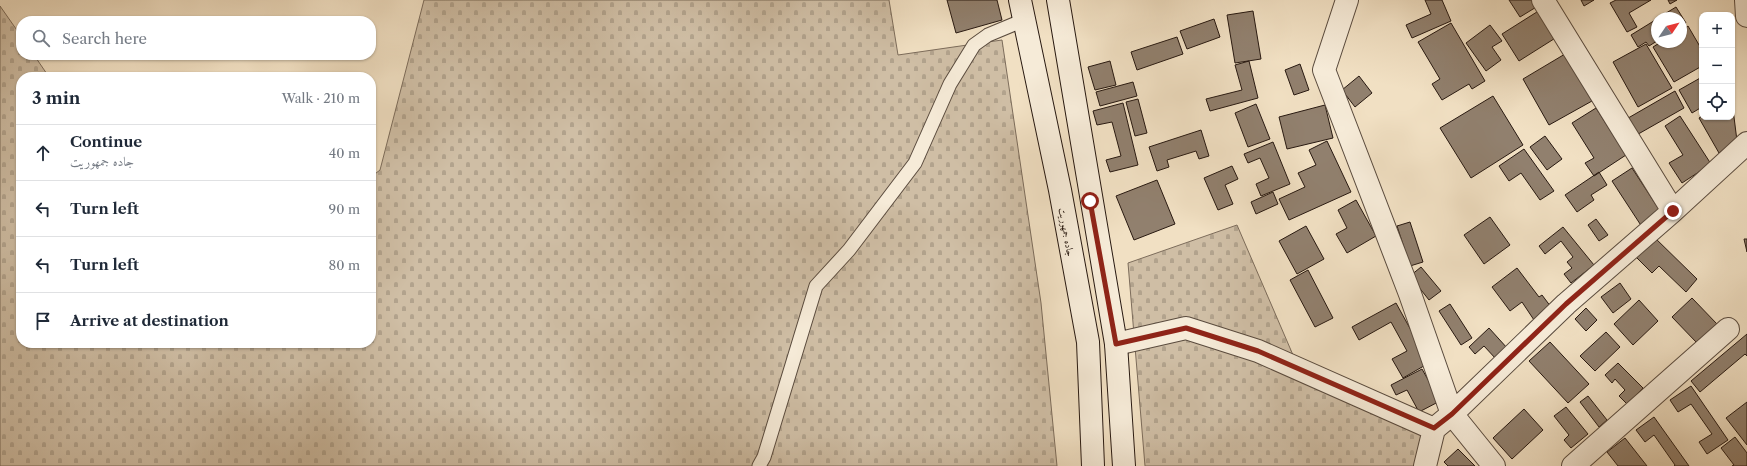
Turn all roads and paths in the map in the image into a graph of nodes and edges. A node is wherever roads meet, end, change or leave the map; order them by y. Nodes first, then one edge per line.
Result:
1 (1058, 0) edge
2 (1347, 0) edge
3 (1543, 0) edge
4 (1746, 0) edge
5 (1022, 10) edge
6 (1747, 16) edge
7 (1747, 143) edge
8 (1673, 211) junction
9 (1728, 328) dead end
10 (1116, 344) junction
11 (1452, 414) junction
12 (1434, 428) junction
13 (759, 466) edge
14 (1094, 466) edge
15 (1124, 466) edge
16 (1425, 466) edge
17 (1494, 466) edge
18 (1573, 466) edge

1 - 10 street
2 - 11 street
3 - 8 street
4 - 6 street
5 - 13 lane
5 - 14 street, جاده جمهوریت
7 - 8 street
8 - 11 street
9 - 18 street
10 - 12 street
10 - 15 street
11 - 12 street
11 - 17 street
12 - 16 street

